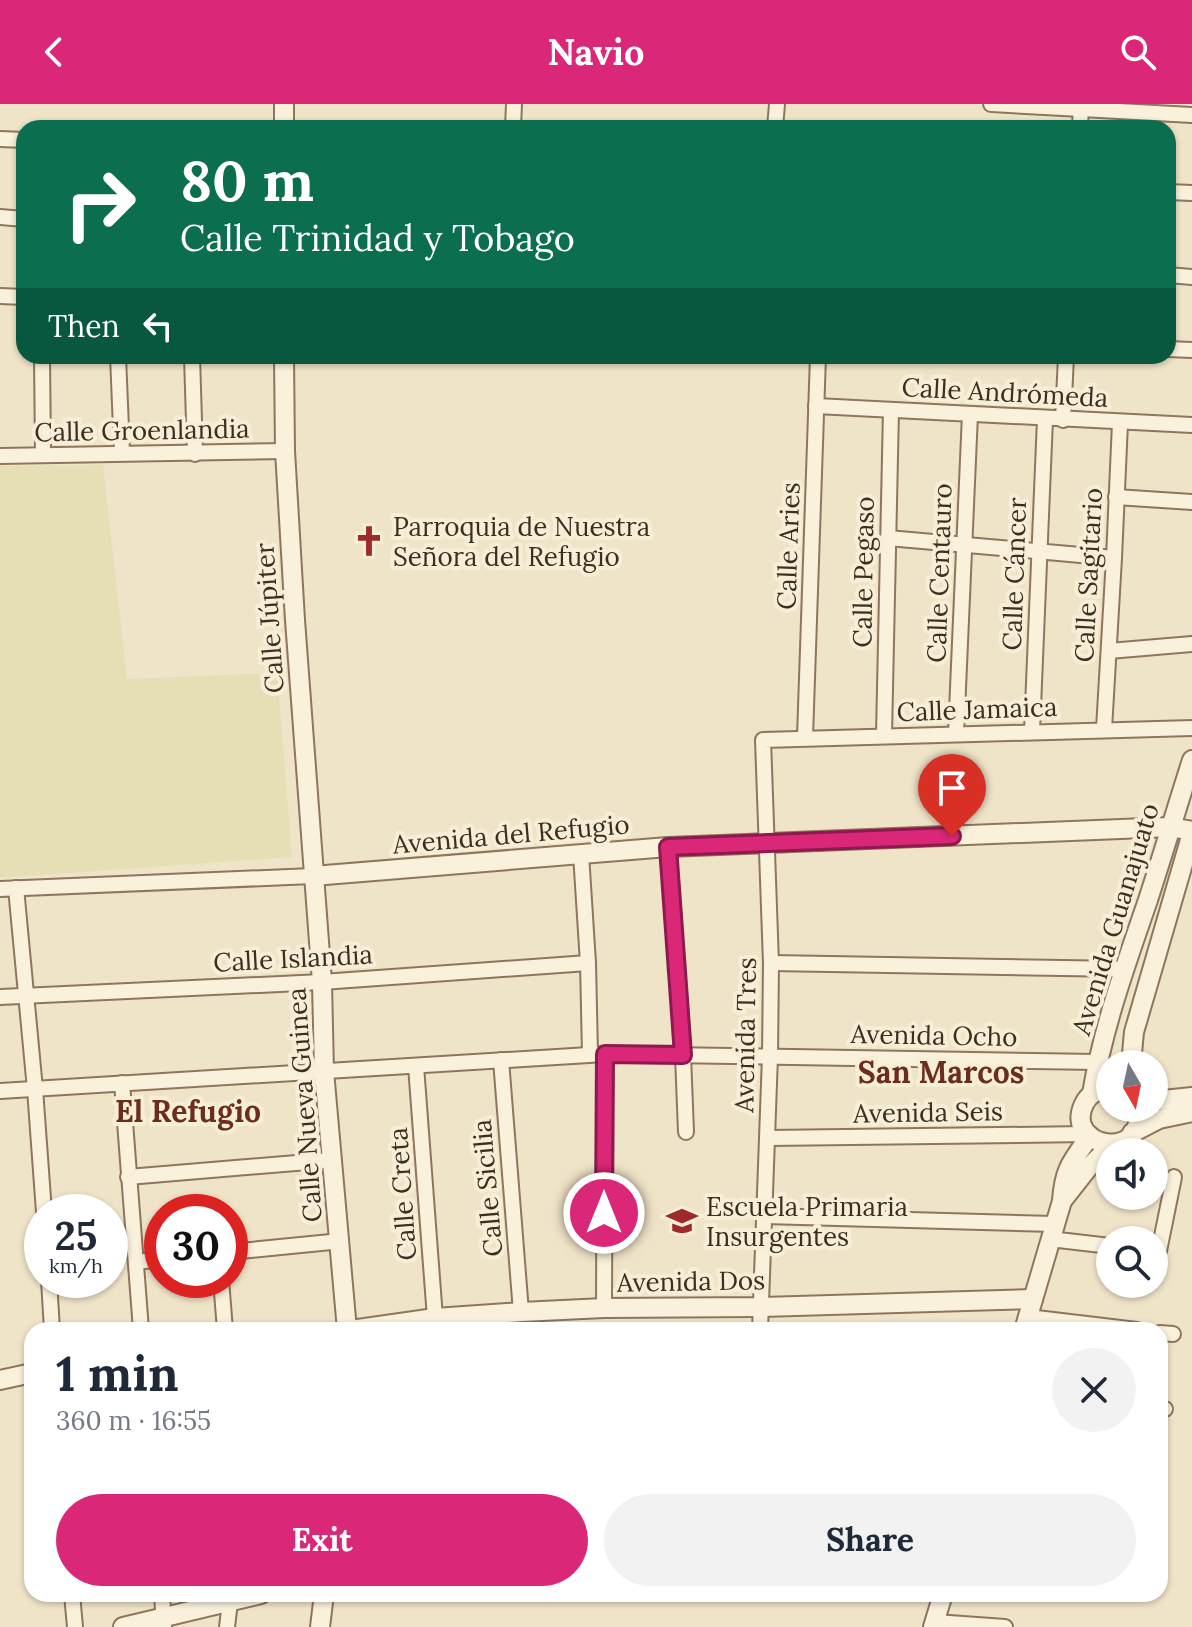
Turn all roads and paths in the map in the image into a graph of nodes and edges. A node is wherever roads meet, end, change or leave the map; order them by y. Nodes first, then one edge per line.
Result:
1 (991, 104) edge
2 (1081, 106) edge
3 (1192, 115) edge
4 (42, 364) edge
5 (118, 364) edge
6 (192, 364) edge
7 (284, 364) edge
8 (818, 364) edge
9 (1066, 364) edge
10 (816, 406) junction
11 (891, 410) junction
12 (970, 414) junction
13 (1045, 419) junction
14 (1063, 420) junction
15 (1120, 423) junction
16 (1192, 425) edge
17 (285, 451) junction
18 (122, 453) junction
19 (43, 454) junction
20 (195, 454) junction
21 (0, 456) edge
22 (1116, 497) junction
23 (1192, 502) edge
24 (888, 538) junction
25 (964, 545) junction
26 (1039, 553) junction
27 (1114, 558) junction
28 (1192, 644) edge
29 (1109, 651) junction
30 (1192, 728) edge
31 (1104, 729) junction
32 (1032, 731) junction
33 (956, 734) junction
34 (884, 735) junction
35 (805, 737) junction
36 (763, 740) joint
37 (1192, 760) edge
38 (1170, 827) junction
39 (1192, 832) edge
40 (765, 843) junction
41 (668, 847) junction
42 (581, 854) junction
43 (313, 876) junction
44 (16, 888) junction
45 (0, 889) edge
46 (588, 963) junction
47 (771, 963) junction
48 (1124, 969) junction
49 (322, 982) junction
50 (26, 995) junction
51 (0, 997) edge
52 (1100, 1050) edge
53 (1132, 1050) edge
54 (598, 1054) junction
55 (683, 1055) junction
56 (770, 1056) junction
57 (501, 1060) junction
58 (1096, 1062) edge
59 (416, 1066) junction
60 (1096, 1068) edge
61 (324, 1071) junction
62 (122, 1083) junction
63 (35, 1089) junction
64 (0, 1091) edge
65 (1096, 1092) edge
66 (1092, 1094) junction
67 (1192, 1097) edge
68 (1168, 1100) edge
69 (1192, 1112) edge
70 (1138, 1122) edge
71 (686, 1132) dead end
72 (1132, 1133) junction
73 (1089, 1135) junction
74 (768, 1138) junction
75 (1126, 1138) edge
76 (1096, 1139) edge
77 (332, 1160) junction
78 (1096, 1160) edge
79 (128, 1177) junction
80 (1174, 1177) dead end
81 (43, 1194) edge
82 (1062, 1201) junction
83 (765, 1216) junction
84 (1163, 1226) edge
85 (1052, 1232) junction
86 (341, 1241) junction
87 (1096, 1243) edge
88 (248, 1250) edge
89 (144, 1261) edge
90 (136, 1262) junction
91 (50, 1298) edge
92 (222, 1298) edge
93 (760, 1307) junction
94 (604, 1308) junction
95 (521, 1312) junction
96 (1028, 1315) edge
97 (435, 1318) junction
98 (52, 1322) edge
99 (140, 1322) edge
100 (224, 1322) edge
101 (348, 1322) edge
102 (406, 1322) edge
103 (760, 1322) edge
104 (1079, 1322) edge
105 (24, 1375) edge
106 (0, 1380) edge
107 (73, 1602) edge
108 (163, 1602) edge
109 (219, 1602) edge
110 (230, 1602) edge
111 (323, 1602) edge
112 (941, 1602) edge
113 (164, 1622) edge
114 (934, 1624) edge
115 (75, 1627) edge
116 (123, 1627) edge
117 (227, 1627) edge
118 (320, 1627) edge
119 (1005, 1627) edge

1 - 2 street
2 - 3 street
4 - 19 street
5 - 18 street
6 - 20 street
7 - 17 street, Calle Júpiter
8 - 10 street, Calle Aries
9 - 14 street
10 - 11 street, Calle Andrómeda
10 - 35 street, Calle Aries
11 - 12 street, Calle Andrómeda
11 - 24 street, Calle Pegaso
12 - 13 street, Calle Andrómeda
12 - 25 street, Calle Centauro
13 - 14 street, Calle Andrómeda
13 - 26 street, Calle Cáncer
14 - 15 street, Calle Andrómeda
15 - 16 street, Calle Andrómeda
15 - 22 street, Calle Sagitario
17 - 20 street, Calle Groenlandia
17 - 43 street, Calle Júpiter
18 - 19 street, Calle Groenlandia
18 - 20 street, Calle Groenlandia
19 - 21 street, Calle Groenlandia
22 - 23 street
22 - 27 street, Calle Sagitario
24 - 25 street
24 - 34 street, Calle Pegaso
25 - 26 street
25 - 33 street, Calle Centauro
26 - 27 street
26 - 32 street, Calle Cáncer
27 - 29 street, Calle Sagitario
28 - 29 street
29 - 31 street, Calle Sagitario
30 - 31 street, Calle Jamaica
31 - 32 street, Calle Jamaica
32 - 33 street, Calle Jamaica
33 - 34 street, Calle Jamaica
34 - 35 street, Calle Jamaica
35 - 36 street, Calle Jamaica
36 - 40 street, Avenida Tres
37 - 38 street, Avenida Guanajuato
38 - 39 street, Avenida del Refugio
38 - 40 street, Avenida del Refugio
38 - 48 street, Avenida Guanajuato
39 - 53 street, Avenida Guanajuato
40 - 41 street, Avenida del Refugio
40 - 47 street, Avenida Tres
41 - 42 street, Avenida del Refugio
41 - 55 street
42 - 43 street, Avenida del Refugio
42 - 46 street
43 - 44 street, Avenida del Refugio
43 - 49 street, Calle Nueva Guinea
44 - 45 street, Avenida del Refugio
44 - 50 street
46 - 49 street, Calle Islandia
46 - 54 street
47 - 48 street
47 - 56 street, Avenida Tres
48 - 52 street, Avenida Guanajuato
49 - 50 street, Calle Islandia
49 - 61 street, Calle Nueva Guinea
50 - 51 street, Calle Islandia
50 - 63 street
54 - 55 street, Avenida Ocho
54 - 57 street, Avenida Ocho
54 - 94 street
55 - 56 street, Avenida Ocho
55 - 71 street
56 - 58 street, Avenida Ocho
56 - 74 street, Avenida Tres
57 - 59 street, Avenida Ocho
57 - 95 street, Calle Sicilia
59 - 61 street, Avenida Ocho
59 - 97 street, Calle Creta
60 - 66 street, Avenida Guanajuato
61 - 62 street, Avenida Ocho
61 - 77 street, Calle Nueva Guinea
62 - 63 street, Avenida Ocho
62 - 79 street
63 - 64 street, Avenida Ocho
63 - 81 street
65 - 66 street
66 - 73 street, Avenida Guanajuato
67 - 68 street
69 - 72 street
70 - 72 street
72 - 75 street
73 - 74 street, Avenida Seis
73 - 76 street
73 - 82 street
74 - 83 street, Avenida Tres
77 - 79 street
77 - 86 street, Calle Nueva Guinea
78 - 82 street
79 - 90 street
80 - 84 street
82 - 85 street
83 - 85 street
83 - 93 street, Avenida Tres
85 - 87 street
85 - 96 street
86 - 88 street
86 - 101 street, Calle Nueva Guinea
89 - 90 street
90 - 99 street
91 - 98 street
92 - 100 street
93 - 94 street, Avenida Dos
93 - 96 street, Avenida Dos
93 - 103 street, Avenida Tres
94 - 95 street, Avenida Dos
95 - 97 street, Avenida Dos
96 - 104 street
97 - 102 street, Avenida Dos
105 - 106 street
107 - 115 street
108 - 113 street
109 - 113 street
110 - 117 street
111 - 118 street
112 - 114 street
113 - 116 street
114 - 119 street

